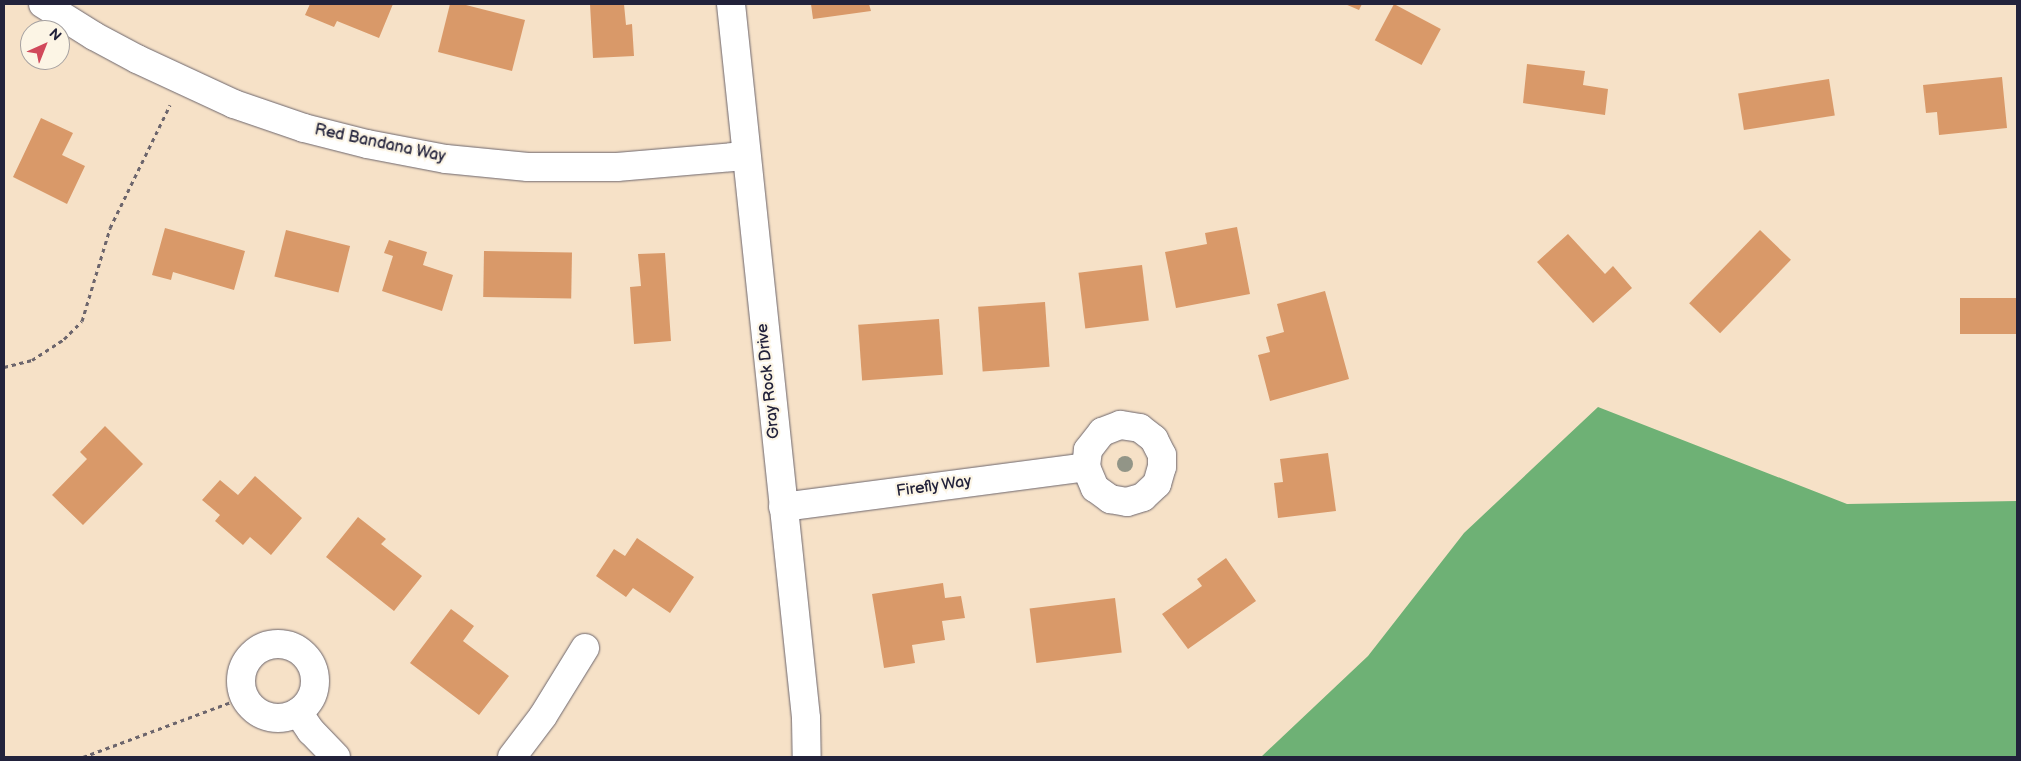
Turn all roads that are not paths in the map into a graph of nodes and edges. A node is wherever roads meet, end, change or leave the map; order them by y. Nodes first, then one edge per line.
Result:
1 (43, 4) edge
2 (731, 4) edge
3 (745, 156) junction
4 (1086, 468) dead end
5 (783, 508) junction
6 (586, 648) dead end
7 (298, 712) junction
8 (336, 757) edge
9 (512, 757) edge
10 (807, 757) edge

1 - 3 street, Red Bandana Way
2 - 3 street, Gray Rock Drive
3 - 5 street, Gray Rock Drive
4 - 5 street, Firefly Way
5 - 10 street, Gray Rock Drive
6 - 9 street
7 - 7 street
7 - 8 street

